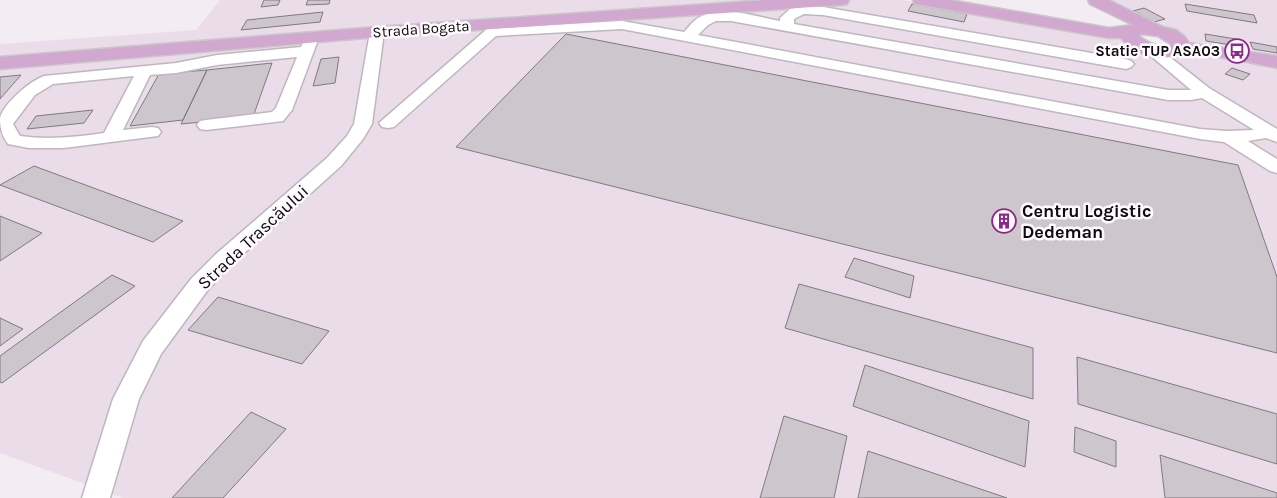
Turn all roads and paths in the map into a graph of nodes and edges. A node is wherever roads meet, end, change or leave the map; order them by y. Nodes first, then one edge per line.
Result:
1 (841, 0) edge
2 (921, 0) edge
3 (1096, 0) edge
4 (787, 27) junction
5 (1135, 31) junction
6 (377, 32) junction
7 (689, 36) junction
8 (310, 44) junction
9 (1173, 47) junction
10 (1277, 62) edge
11 (0, 63) edge
12 (145, 70) junction
13 (1131, 88) junction
14 (1205, 92) junction
15 (388, 123) dead end
16 (206, 125) dead end
17 (152, 132) dead end
18 (1273, 134) edge
19 (111, 136) junction
20 (1229, 137) junction
21 (1277, 168) edge
22 (96, 498) edge

1 - 6 main road, Strada Bogata
2 - 5 main road
3 - 5 main road
4 - 7 street
4 - 13 street
4 - 13 street
5 - 9 main road
5 - 9 main road
6 - 8 main road, Strada Bogata
6 - 22 street, Strada Trascăului
7 - 15 street
7 - 20 street
8 - 11 main road, Strada Bogata
8 - 12 street
8 - 16 street
9 - 10 main road
9 - 14 street
12 - 19 street
12 - 19 street
13 - 14 street
14 - 18 street
17 - 19 street
18 - 20 street
20 - 21 street

